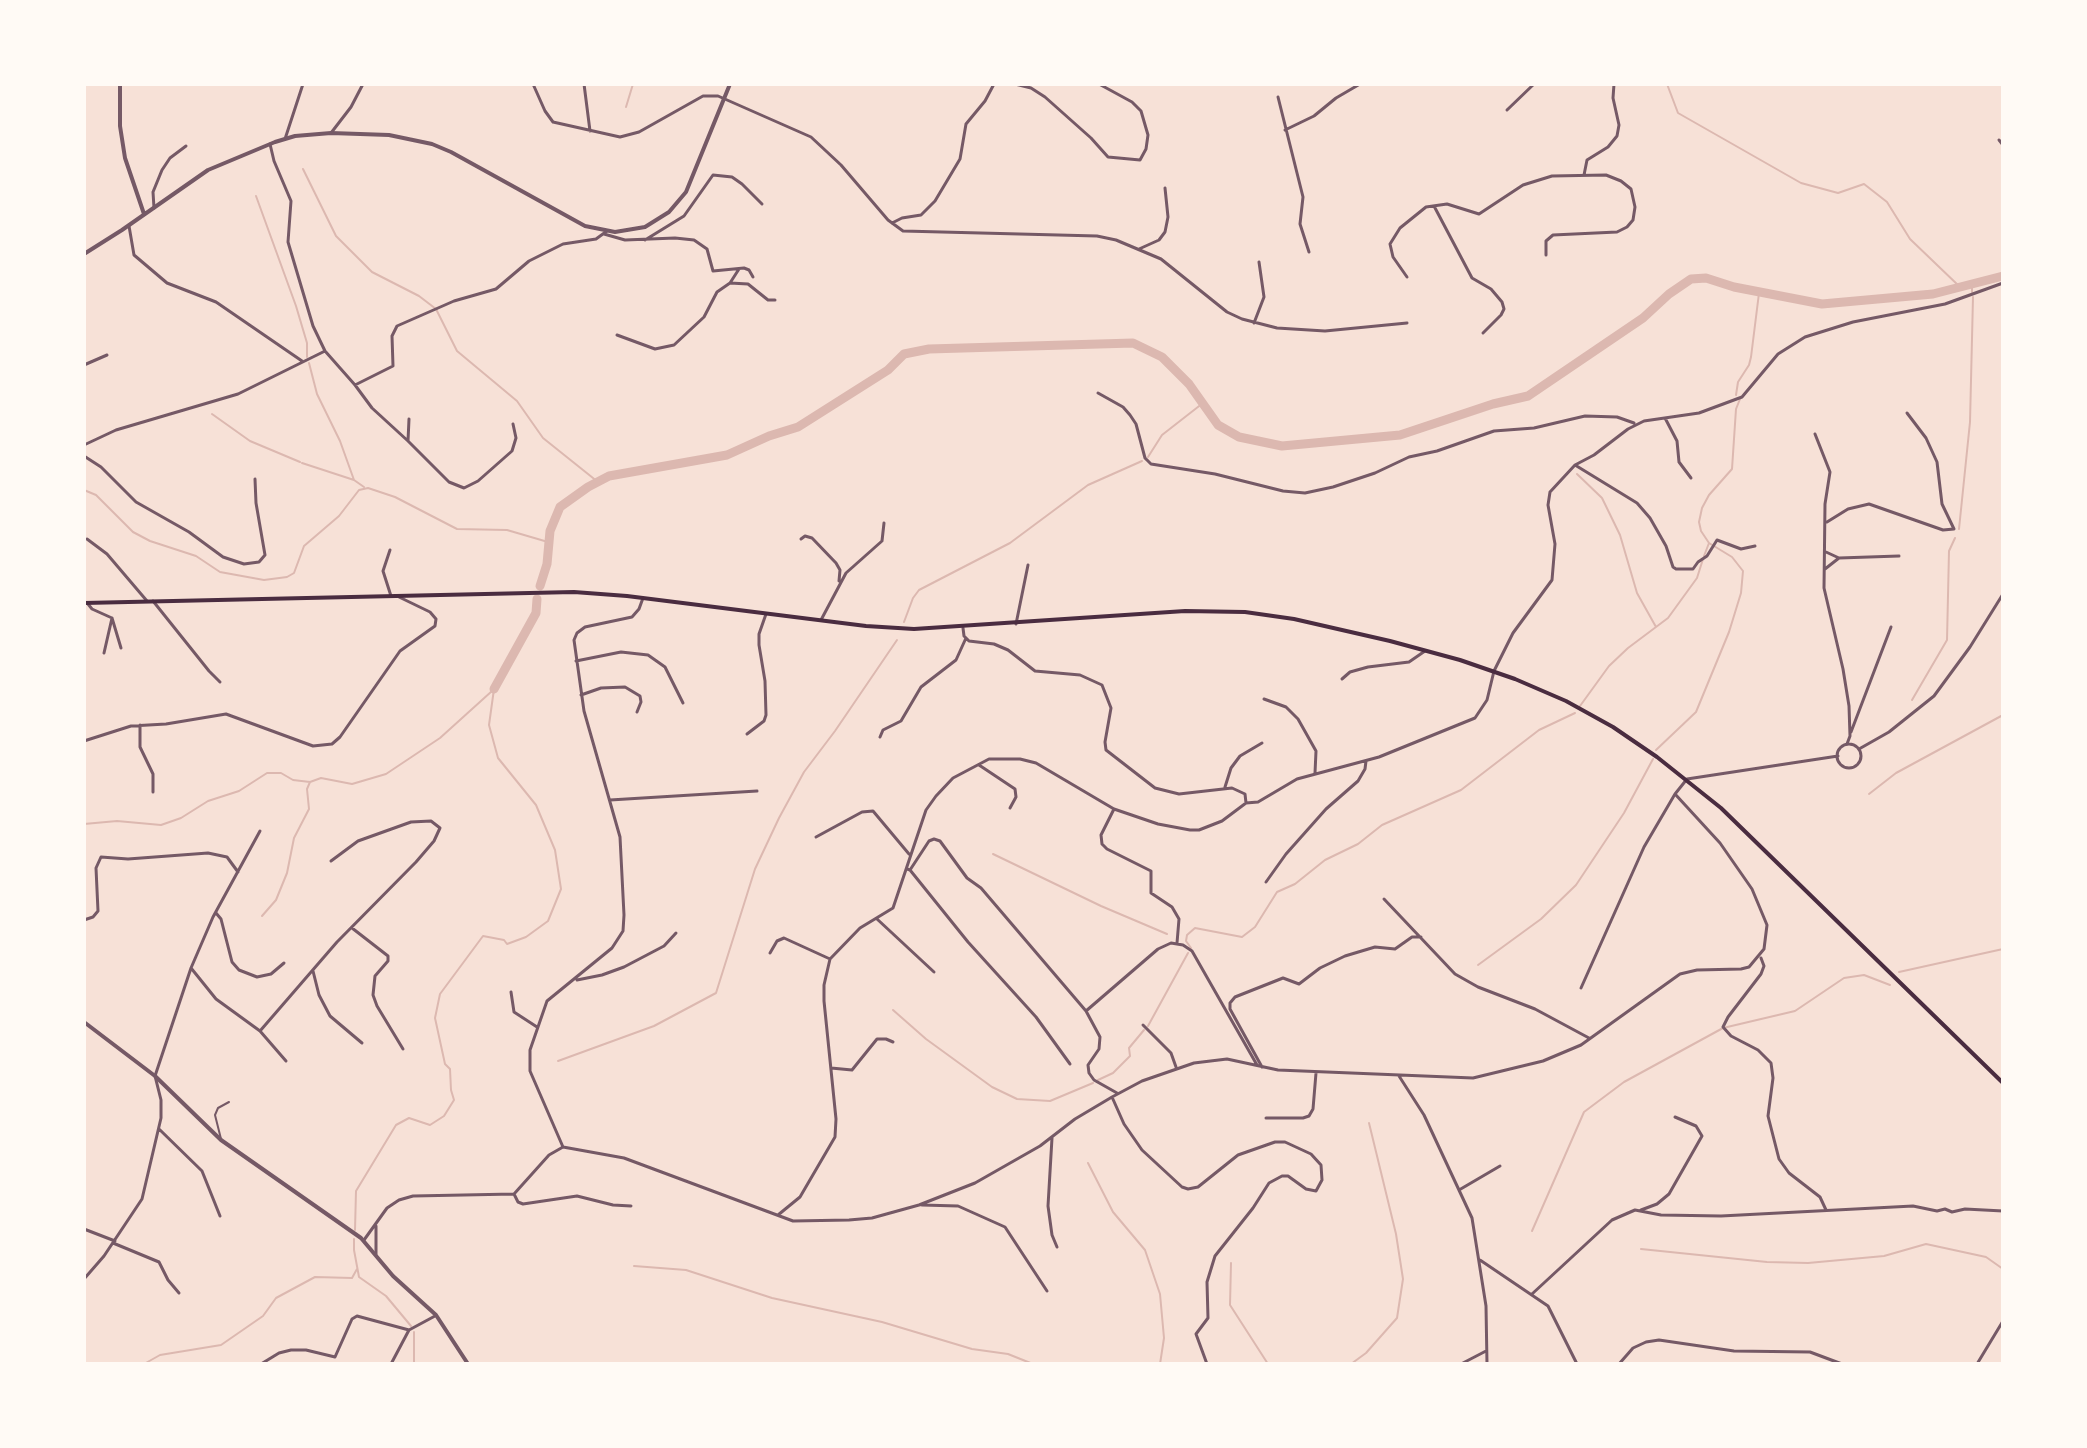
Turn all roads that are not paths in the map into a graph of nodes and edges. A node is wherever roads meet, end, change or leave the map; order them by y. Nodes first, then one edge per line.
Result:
1 (120, 84) edge
2 (303, 84) edge
3 (363, 84) edge
4 (533, 84) edge
5 (584, 84) edge
6 (730, 84) edge
7 (994, 84) edge
8 (1015, 84) edge
9 (1099, 84) edge
10 (1360, 84) edge
11 (1534, 84) edge
12 (1614, 84) edge
13 (1278, 97) dead end
14 (724, 98) junction
15 (1507, 110) dead end
16 (1284, 130) junction
17 (590, 131) junction
18 (331, 133) junction
19 (285, 139) junction
20 (1999, 140) dead end
21 (270, 144) junction
22 (2003, 145) edge
23 (186, 146) dead end
24 (1584, 176) junction
25 (1165, 188) dead end
26 (762, 204) dead end
27 (1434, 205) junction
28 (154, 208) junction
29 (145, 215) junction
30 (892, 224) junction
31 (129, 226) junction
32 (605, 232) junction
33 (645, 240) junction
34 (1139, 249) junction
35 (1309, 252) dead end
36 (84, 254) edge
37 (1546, 255) dead end
38 (1259, 262) dead end
39 (740, 268) junction
40 (753, 277) dead end
41 (1407, 277) dead end
42 (730, 283) junction
43 (2003, 283) edge
44 (775, 300) dead end
45 (1254, 323) junction
46 (1407, 323) dead end
47 (1483, 333) dead end
48 (617, 335) dead end
49 (325, 351) junction
50 (107, 355) dead end
51 (302, 361) junction
52 (84, 365) edge
53 (355, 385) junction
54 (1098, 393) dead end
55 (1907, 413) dead end
56 (1665, 418) junction
57 (409, 419) dead end
58 (513, 424) dead end
59 (1637, 425) junction
60 (1815, 434) dead end
61 (408, 441) junction
62 (84, 445) edge
63 (84, 456) edge
64 (1575, 465) junction
65 (1691, 478) dead end
66 (255, 479) dead end
67 (1826, 522) junction
68 (884, 523) dead end
69 (87, 539) dead end
70 (801, 539) dead end
71 (1755, 546) dead end
72 (390, 550) dead end
73 (1826, 552) junction
74 (1899, 556) dead end
75 (1839, 558) junction
76 (1028, 565) dead end
77 (1825, 569) junction
78 (839, 585) junction
79 (2003, 594) edge
80 (394, 596) junction
81 (643, 598) junction
82 (150, 601) junction
83 (86, 603) edge
84 (766, 614) junction
85 (112, 618) junction
86 (821, 621) junction
87 (1016, 624) junction
88 (1891, 627) dead end
89 (963, 628) junction
90 (966, 638) junction
91 (121, 648) dead end
92 (1425, 651) junction
93 (104, 653) dead end
94 (576, 661) junction
95 (1494, 671) junction
96 (1342, 679) dead end
97 (220, 682) dead end
98 (581, 695) junction
99 (1264, 699) dead end
100 (683, 703) dead end
101 (637, 712) dead end
102 (140, 725) junction
103 (747, 734) dead end
104 (1850, 736) junction
105 (880, 737) dead end
106 (84, 741) edge
107 (1262, 743) dead end
108 (1847, 744) junction
109 (1859, 749) junction
110 (1838, 756) junction
111 (1366, 761) junction
112 (977, 763) junction
113 (1315, 773) junction
114 (1687, 779) junction
115 (1224, 788) junction
116 (757, 791) dead end
117 (153, 792) dead end
118 (1675, 794) junction
119 (610, 800) junction
120 (1246, 803) junction
121 (1010, 808) dead end
122 (1114, 809) junction
123 (260, 831) dead end
124 (816, 837) dead end
125 (911, 855) junction
126 (331, 861) dead end
127 (909, 869) junction
128 (238, 872) junction
129 (1266, 882) dead end
130 (1384, 899) dead end
131 (216, 913) junction
132 (877, 919) junction
133 (84, 920) edge
134 (351, 927) junction
135 (676, 933) dead end
136 (1421, 937) junction
137 (1177, 943) junction
138 (770, 953) dead end
139 (1761, 956) junction
140 (830, 959) junction
141 (284, 963) dead end
142 (191, 968) junction
143 (313, 971) junction
144 (934, 972) dead end
145 (574, 981) junction
146 (1581, 988) dead end
147 (511, 992) dead end
148 (1086, 1011) junction
149 (84, 1022) edge
150 (1143, 1025) dead end
151 (537, 1027) junction
152 (260, 1031) junction
153 (1590, 1039) junction
154 (893, 1042) dead end
155 (362, 1043) dead end
156 (403, 1049) dead end
157 (286, 1061) dead end
158 (1070, 1064) dead end
159 (1257, 1065) junction
160 (1176, 1067) junction
161 (1262, 1067) junction
162 (831, 1068) junction
163 (1316, 1072) junction
164 (155, 1076) junction
165 (1399, 1076) junction
166 (2003, 1083) edge
167 (1118, 1094) junction
168 (1112, 1097) junction
169 (229, 1102) dead end
170 (1675, 1117) dead end
171 (1266, 1118) dead end
172 (159, 1128) junction
173 (1052, 1138) junction
174 (221, 1140) junction
175 (563, 1147) junction
176 (1500, 1166) dead end
177 (1459, 1190) junction
178 (514, 1194) junction
179 (919, 1205) junction
180 (631, 1206) dead end
181 (1641, 1210) junction
182 (1826, 1210) junction
183 (2003, 1211) edge
184 (220, 1216) dead end
185 (777, 1216) junction
186 (376, 1224) junction
187 (84, 1229) edge
188 (364, 1240) junction
189 (114, 1242) junction
190 (1057, 1247) dead end
191 (376, 1254) junction
192 (1480, 1260) junction
193 (84, 1279) edge
194 (1047, 1291) dead end
195 (179, 1293) dead end
196 (1532, 1294) junction
197 (436, 1315) junction
198 (2003, 1321) edge
199 (409, 1330) junction
200 (1486, 1351) junction
201 (335, 1357) junction
202 (261, 1364) edge
203 (332, 1364) edge
204 (391, 1364) edge
205 (468, 1364) edge
206 (1207, 1364) edge
207 (1461, 1364) edge
208 (1487, 1364) edge
209 (1577, 1364) edge
210 (1619, 1364) edge
211 (1842, 1364) edge
212 (1977, 1364) edge

1 - 29 street
2 - 19 street
3 - 18 street
4 - 17 street
5 - 17 street
6 - 14 street
7 - 30 street
8 - 9 street
10 - 16 street
11 - 15 street
12 - 24 street
13 - 16 street
14 - 17 street
14 - 30 street
14 - 32 street
16 - 35 street
18 - 19 street
18 - 32 street
19 - 21 street
20 - 22 street
21 - 28 street
21 - 49 street
23 - 28 street
24 - 27 street
24 - 37 street
25 - 34 street
26 - 33 street
27 - 41 street
27 - 47 street
28 - 29 street
29 - 31 street
30 - 34 street
31 - 36 street
31 - 51 street
32 - 33 street
32 - 53 street
33 - 39 street
34 - 45 street
38 - 45 street
39 - 40 street
39 - 42 street
42 - 44 street
42 - 48 street
43 - 56 street
45 - 46 street
49 - 51 street
49 - 53 street
50 - 52 street
51 - 62 street
53 - 61 street
54 - 59 street
55 - 67 street
56 - 59 street
56 - 65 street
57 - 61 street
58 - 61 street
59 - 64 street
60 - 67 street
63 - 66 street
64 - 71 street
64 - 95 street
67 - 73 street
68 - 78 street
69 - 82 street
70 - 78 street
72 - 80 street
73 - 75 street
73 - 77 street
74 - 75 street
75 - 77 street
76 - 87 street
77 - 104 street
78 - 86 street
79 - 109 street
80 - 81 main road
80 - 82 main road
80 - 102 street
81 - 84 main road
81 - 94 street
82 - 83 main road
82 - 97 street
83 - 85 street
84 - 86 main road
84 - 103 street
85 - 91 street
85 - 93 street
86 - 89 main road
87 - 89 main road
87 - 92 main road
88 - 104 street
89 - 90 street
90 - 105 street
90 - 115 street
92 - 95 main road
92 - 96 street
94 - 98 street
94 - 100 street
95 - 111 street
95 - 114 main road
98 - 101 street
98 - 119 street
99 - 113 street
102 - 106 street
102 - 117 street
104 - 108 street
107 - 115 street
108 - 109 street
108 - 110 street
109 - 110 street
110 - 114 street
111 - 113 street
111 - 129 street
112 - 121 street
112 - 122 street
112 - 125 street
113 - 120 street
114 - 118 street
114 - 166 main road
115 - 120 street
116 - 119 street
118 - 139 street
118 - 146 street
119 - 145 street
120 - 122 street
122 - 137 street
123 - 128 street
124 - 125 street
125 - 127 street
126 - 134 street
127 - 132 street
127 - 148 street
127 - 158 street
128 - 131 street
128 - 133 street
130 - 136 street
131 - 141 street
131 - 142 street
132 - 140 street
132 - 144 street
134 - 143 street
134 - 156 street
135 - 145 street
136 - 153 street
136 - 161 street
137 - 148 street
137 - 159 street
138 - 140 street
139 - 153 street
139 - 182 street
140 - 162 street
142 - 152 street
142 - 164 street
143 - 152 street
143 - 155 street
145 - 151 street
147 - 151 street
148 - 167 street
149 - 164 street
150 - 160 street
151 - 175 street
152 - 157 street
153 - 165 street
154 - 162 street
159 - 160 street
159 - 161 street
160 - 167 street
161 - 163 street
162 - 185 street
163 - 165 street
163 - 171 street
164 - 172 street
164 - 174 street
165 - 177 street
167 - 168 street
168 - 173 street
168 - 206 street
169 - 174 lane
170 - 181 street
172 - 184 street
172 - 189 street
173 - 179 street
173 - 190 street
174 - 188 street
175 - 178 street
175 - 185 street
176 - 177 street
177 - 192 street
178 - 180 street
178 - 186 street
179 - 185 street
179 - 194 street
181 - 182 street
181 - 196 street
182 - 183 street
186 - 188 street
186 - 191 street
187 - 189 street
188 - 191 street
189 - 193 street
189 - 195 street
191 - 197 street
192 - 196 street
192 - 200 street
196 - 209 street
197 - 199 street
197 - 205 street
198 - 212 street
199 - 201 street
199 - 204 street
200 - 207 street
200 - 208 street
201 - 202 street
201 - 203 street
210 - 211 street

